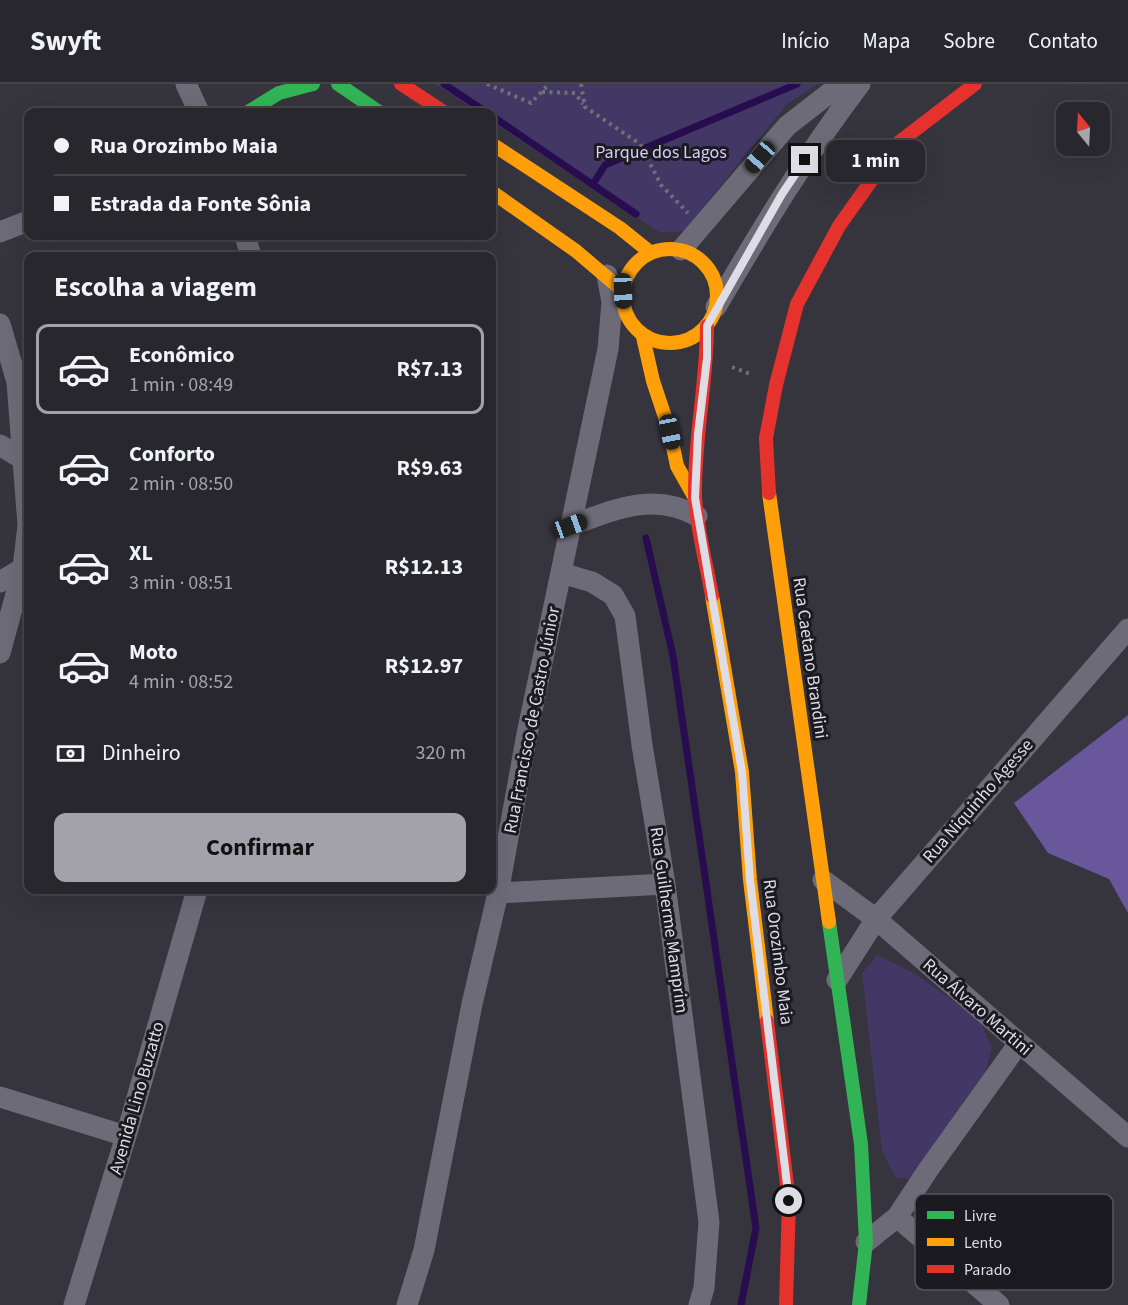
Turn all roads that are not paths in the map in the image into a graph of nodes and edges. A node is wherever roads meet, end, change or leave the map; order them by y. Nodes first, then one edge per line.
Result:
1 (186, 84) edge
2 (313, 84) edge
3 (338, 84) edge
4 (400, 84) edge
5 (841, 84) edge
6 (860, 84) edge
7 (975, 84) edge
8 (197, 108) edge
9 (255, 108) edge
10 (373, 108) edge
11 (438, 108) edge
12 (496, 147) edge
13 (496, 195) edge
14 (24, 223) edge
15 (0, 232) edge
16 (681, 250) junction
17 (651, 253) junction
18 (607, 275) junction
19 (623, 291) junction
20 (712, 316) junction
21 (0, 324) edge
22 (643, 337) junction
23 (0, 445) edge
24 (24, 460) joint
25 (696, 507) junction
26 (570, 526) junction
27 (24, 569) edge
28 (561, 573) junction
29 (24, 575) edge
30 (0, 582) edge
31 (1128, 629) edge
32 (0, 653) edge
33 (823, 880) junction
34 (665, 884) junction
35 (498, 893) junction
36 (196, 894) edge
37 (876, 919) junction
38 (837, 980) junction
39 (1018, 1043) junction
40 (0, 1096) edge
41 (126, 1136) junction
42 (1128, 1137) edge
43 (897, 1217) junction
44 (915, 1233) edge
45 (866, 1242) junction
46 (982, 1290) edge
47 (74, 1305) edge
48 (407, 1305) edge
49 (699, 1305) edge
50 (786, 1305) edge
51 (859, 1305) edge
52 (999, 1305) edge

1 - 8 street
2 - 9 main road
3 - 10 main road
4 - 11 main road
5 - 16 street
6 - 20 street
7 - 33 main road, Rua Caetano Brandini
12 - 17 main road
13 - 18 main road
14 - 15 street
16 - 17 main road
16 - 20 main road
17 - 19 main road
18 - 19 main road
18 - 26 street, Rua Francisco de Castro Júnior
19 - 22 main road
20 - 22 main road
20 - 25 main road, Rua Orozimbo Maia
21 - 24 street
22 - 25 main road, Rua Orozimbo Maia
23 - 24 street
25 - 26 street
25 - 50 main road, Rua Orozimbo Maia
26 - 28 street, Rua Francisco de Castro Júnior
27 - 30 street
28 - 34 street, Rua Guilherme Mamprim
28 - 35 street, Rua Francisco de Castro Júnior
29 - 32 street
31 - 37 street, Rua Niquinho Agesse
33 - 37 street, Rua Álvaro Martini
33 - 38 main road, Rua Caetano Brandini
34 - 35 street
34 - 49 street, Rua Guilherme Mamprim
35 - 48 street, Rua Francisco de Castro Júnior
36 - 41 street, Avenida Lino Buzatto
37 - 38 street, Rua Niquinho Agesse
37 - 39 street, Rua Álvaro Martini
38 - 45 main road, Rua Caetano Brandini
39 - 42 street, Rua Álvaro Martini
39 - 43 street
40 - 41 street
41 - 47 street, Avenida Lino Buzatto
43 - 44 street
43 - 45 street
45 - 51 main road, Rua Caetano Brandini
46 - 52 street

